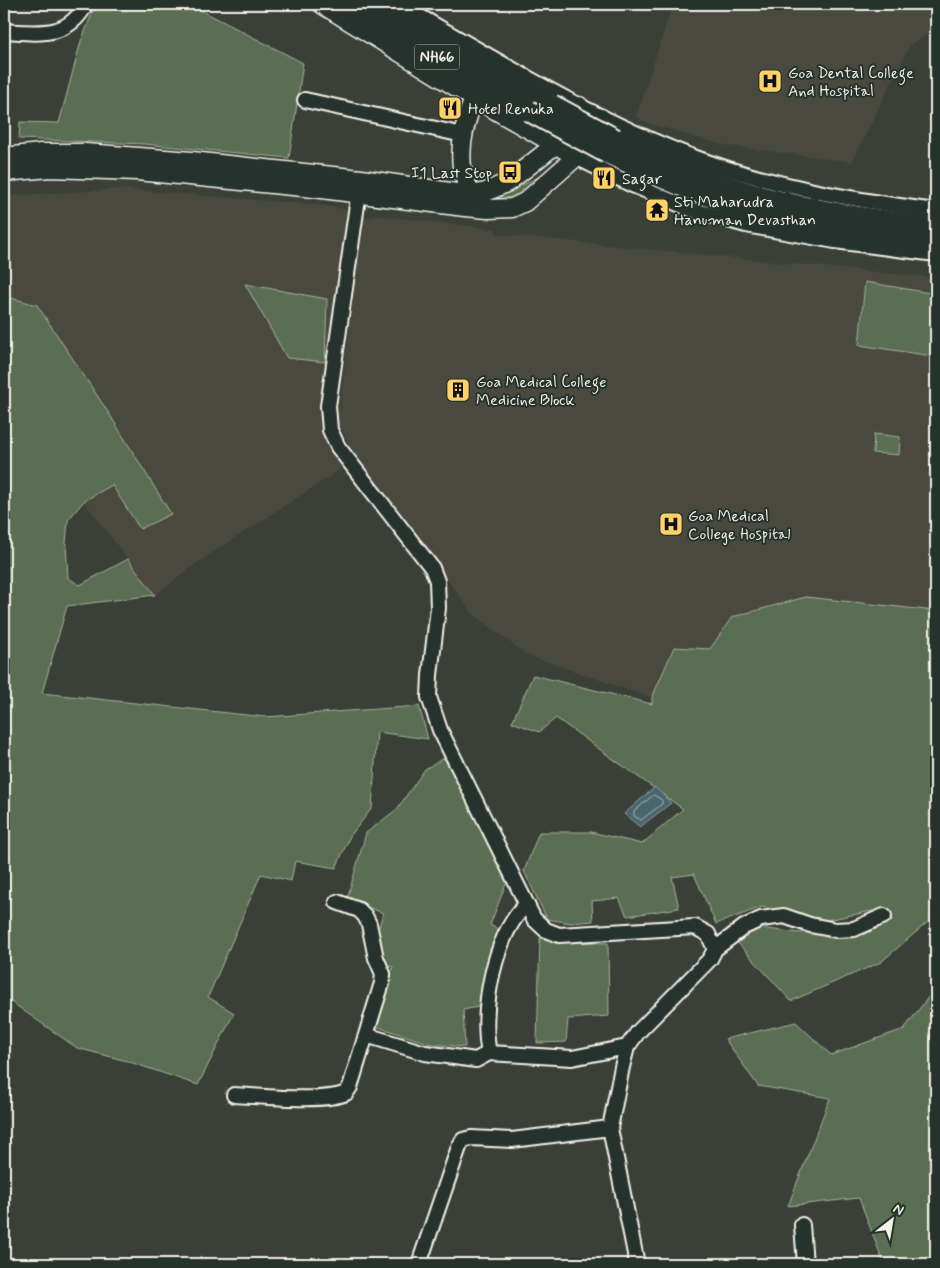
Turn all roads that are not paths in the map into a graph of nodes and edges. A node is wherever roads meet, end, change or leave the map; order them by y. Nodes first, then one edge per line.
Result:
1 (86, 4) edge
2 (322, 4) edge
3 (345, 4) edge
4 (374, 4) edge
5 (398, 4) edge
6 (4, 31) edge
7 (474, 98) junction
8 (304, 100) dead end
9 (579, 106) junction
10 (601, 118) junction
11 (463, 135) junction
12 (555, 145) junction
13 (611, 146) junction
14 (4, 157) edge
15 (576, 157) junction
16 (4, 172) edge
17 (360, 186) junction
18 (708, 187) junction
19 (472, 201) junction
20 (936, 211) edge
21 (936, 227) edge
22 (936, 244) edge
23 (936, 254) edge
24 (337, 902) dead end
25 (527, 904) junction
26 (884, 916) dead end
27 (715, 949) junction
28 (366, 1034) junction
29 (627, 1047) junction
30 (489, 1053) junction
31 (234, 1095) dead end
32 (610, 1128) junction
33 (802, 1225) dead end
34 (419, 1264) edge
35 (637, 1264) edge
36 (805, 1264) edge

1 - 6 street
2 - 7 main road
3 - 13 highway, NH66, bridge
4 - 13 highway, NH66, bridge
5 - 9 street
7 - 11 main road
7 - 12 main road
8 - 11 street
9 - 10 street
9 - 12 main road
10 - 15 main road
10 - 20 street
11 - 19 main road
12 - 15 main road
12 - 19 main road
13 - 18 highway, NH66
14 - 17 main road
15 - 19 main road
15 - 23 street
16 - 17 main road
17 - 19 main road
17 - 25 street
18 - 21 highway, NH66
18 - 22 highway, NH66
24 - 28 street
25 - 27 street
25 - 30 street
26 - 27 street
27 - 29 street
28 - 30 street
28 - 31 street
29 - 30 street
29 - 32 street
32 - 34 street
32 - 35 street
33 - 36 street

